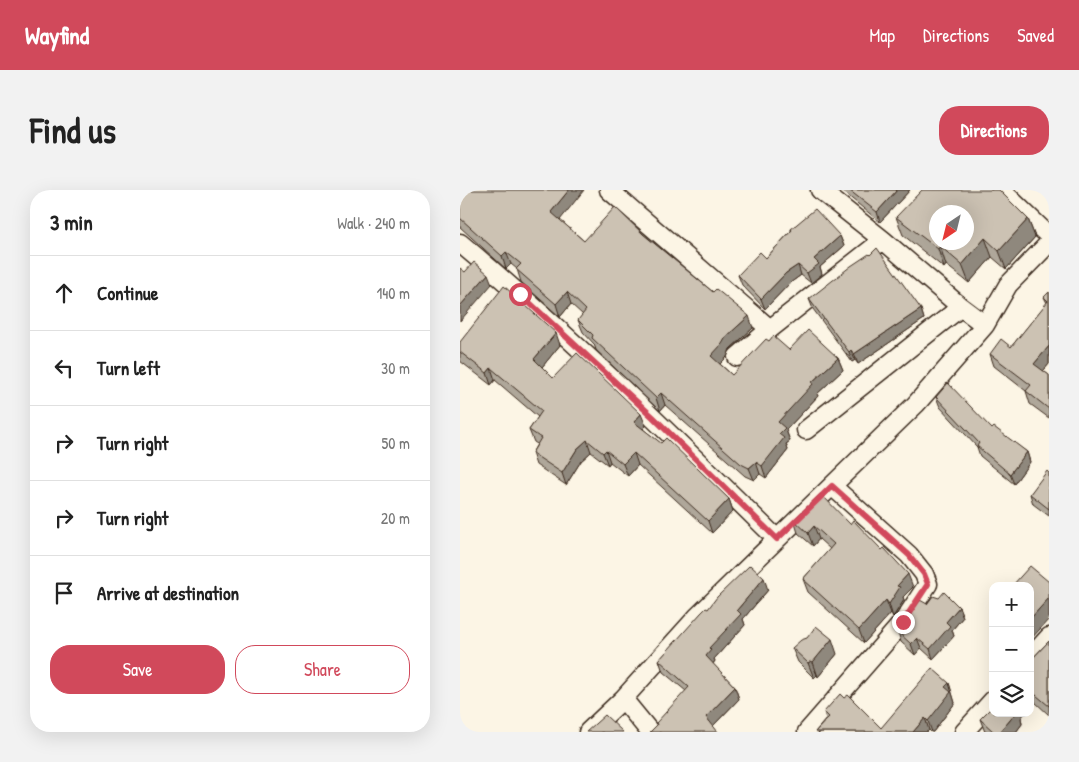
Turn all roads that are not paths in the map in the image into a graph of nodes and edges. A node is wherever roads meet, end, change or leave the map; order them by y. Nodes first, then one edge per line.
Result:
1 (610, 190) edge
2 (820, 190) edge
3 (1001, 190) edge
4 (1049, 236) edge
5 (883, 240) junction
6 (460, 242) edge
7 (1049, 243) edge
8 (960, 307) junction
9 (985, 325) junction
10 (770, 329) junction
11 (737, 357) dead end
12 (806, 430) dead end
13 (832, 486) junction
14 (777, 539) junction
15 (1049, 637) edge
16 (1034, 654) edge
17 (623, 699) junction
18 (989, 704) edge
19 (588, 732) edge
20 (650, 732) edge
21 (807, 732) edge
22 (964, 732) edge

1 - 10 street
2 - 5 street
3 - 4 street
5 - 8 street
5 - 10 street
6 - 14 street
7 - 9 street
8 - 9 street
8 - 12 street
9 - 13 street
10 - 11 street
13 - 14 street
13 - 21 street
14 - 17 street
15 - 16 street
17 - 19 street
17 - 20 street
18 - 22 street

